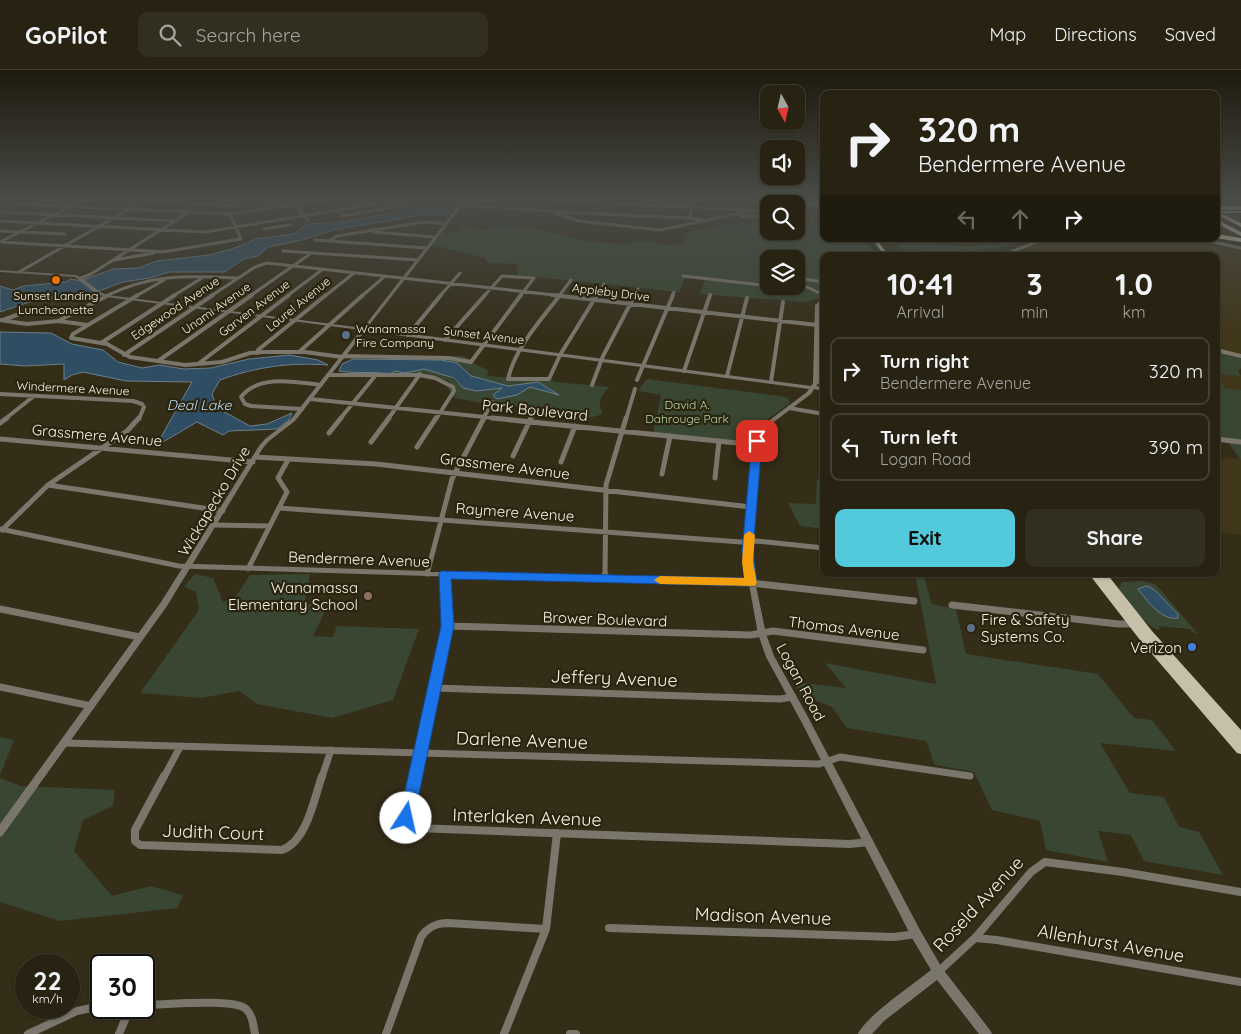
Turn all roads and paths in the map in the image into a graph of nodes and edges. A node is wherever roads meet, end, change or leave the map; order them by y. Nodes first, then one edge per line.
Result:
1 (49, 245) edge
2 (138, 245) edge
3 (206, 245) edge
4 (385, 245) edge
5 (429, 245) edge
6 (1029, 245) edge
7 (1227, 245) edge
8 (65, 246) junction
9 (427, 248) junction
10 (1241, 248) edge
11 (130, 250) junction
12 (283, 251) dead end
13 (165, 252) junction
14 (1011, 252) edge
15 (310, 254) junction
16 (114, 260) junction
17 (418, 260) junction
18 (263, 263) joint
19 (292, 266) junction
20 (323, 269) junction
21 (0, 271) edge
22 (19, 272) junction
23 (354, 273) junction
24 (460, 273) dead end
25 (385, 276) junction
26 (683, 276) dead end
27 (202, 278) junction
28 (239, 278) junction
29 (404, 278) junction
30 (82, 279) junction
31 (164, 280) junction
32 (570, 280) dead end
33 (805, 281) edge
34 (820, 282) edge
35 (451, 284) junction
36 (604, 284) dead end
37 (805, 285) edge
38 (760, 286) edge
39 (491, 288) junction
40 (638, 289) dead end
41 (525, 292) junction
42 (674, 292) dead end
43 (820, 294) edge
44 (710, 295) dead end
45 (107, 296) junction
46 (559, 296) junction
47 (747, 298) dead end
48 (131, 300) junction
49 (594, 300) junction
50 (820, 301) edge
51 (784, 302) dead end
52 (162, 304) junction
53 (630, 304) junction
54 (83, 307) junction
55 (194, 308) junction
56 (666, 308) junction
57 (227, 312) junction
58 (704, 313) junction
59 (260, 316) junction
60 (742, 317) junction
61 (1, 320) edge
62 (58, 321) junction
63 (294, 321) junction
64 (781, 321) junction
65 (88, 325) junction
66 (329, 325) junction
67 (817, 328) junction
68 (820, 329) edge
69 (364, 330) junction
70 (408, 335) junction
71 (446, 340) junction
72 (101, 343) junction
73 (483, 345) junction
74 (522, 350) junction
75 (1220, 351) edge
76 (299, 352) junction
77 (257, 353) junction
78 (124, 355) junction
79 (560, 355) junction
80 (343, 356) junction
81 (1241, 356) edge
82 (601, 360) junction
83 (158, 361) junction
84 (198, 364) junction
85 (642, 365) junction
86 (684, 371) junction
87 (420, 374) junction
88 (329, 375) junction
89 (374, 376) junction
90 (727, 376) junction
91 (637, 380) dead end
92 (771, 382) junction
93 (321, 385) junction
94 (592, 385) dead end
95 (814, 388) junction
96 (635, 389) dead end
97 (820, 389) edge
98 (0, 394) edge
99 (34, 396) junction
100 (310, 399) junction
101 (492, 402) dead end
102 (353, 403) junction
103 (396, 408) junction
104 (535, 408) dead end
105 (788, 408) junction
106 (302, 409) junction
107 (440, 412) junction
108 (820, 413) edge
109 (484, 417) junction
110 (529, 421) junction
111 (0, 423) edge
112 (575, 426) junction
113 (622, 431) junction
114 (329, 433) dead end
115 (670, 436) junction
116 (0, 439) edge
117 (1220, 439) edge
118 (719, 441) junction
119 (371, 442) dead end
120 (1241, 442) edge
121 (757, 445) junction
122 (417, 447) dead end
123 (103, 448) junction
124 (513, 456) dead end
125 (254, 460) junction
126 (288, 460) junction
127 (562, 462) dead end
128 (455, 473) junction
129 (662, 474) dead end
130 (714, 478) dead end
131 (48, 485) junction
132 (606, 490) junction
133 (752, 507) junction
134 (279, 508) junction
135 (223, 511) junction
136 (441, 520) junction
137 (214, 526) junction
138 (270, 526) junction
139 (1, 530) edge
140 (606, 532) junction
141 (748, 541) junction
142 (820, 548) edge
143 (188, 567) junction
144 (248, 569) junction
145 (427, 574) junction
146 (445, 574) junction
147 (1096, 577) edge
148 (1104, 577) edge
149 (605, 578) junction
150 (751, 583) junction
151 (914, 601) dead end
152 (952, 605) dead end
153 (0, 609) edge
154 (1133, 624) junction
155 (447, 626) junction
156 (762, 634) junction
157 (140, 637) junction
158 (923, 650) dead end
159 (0, 687) edge
160 (434, 688) junction
161 (793, 697) junction
162 (91, 706) junction
163 (1237, 728) edge
164 (1241, 738) edge
165 (64, 743) junction
166 (180, 746) junction
167 (1241, 749) edge
168 (331, 750) junction
169 (420, 752) junction
170 (827, 761) junction
171 (970, 776) dead end
172 (0, 832) edge
173 (557, 833) junction
174 (868, 842) junction
175 (1241, 892) edge
176 (609, 928) dead end
177 (546, 929) junction
178 (916, 934) junction
179 (975, 938) junction
180 (938, 972) junction
181 (1241, 982) edge
182 (155, 1005) edge
183 (90, 1008) edge
184 (125, 1019) edge
185 (28, 1034) edge
186 (119, 1034) edge
187 (255, 1034) edge
188 (386, 1034) edge
189 (504, 1034) edge
190 (570, 1034) edge
191 (576, 1034) edge
192 (864, 1034) edge
193 (986, 1034) edge

1 - 8 street
2 - 11 street
3 - 13 street
4 - 9 street
5 - 9 street, Wickapecko Drive
6 - 14 street
7 - 10 street
8 - 11 street
8 - 22 street
9 - 17 street, Wickapecko Drive
11 - 13 street
11 - 16 street
12 - 15 street
13 - 16 street
15 - 17 street
15 - 19 street, Unami Avenue
16 - 30 street
17 - 29 street, Wickapecko Drive
18 - 19 street, Appleby Drive
18 - 28 street, Edgewood Avenue
19 - 20 street, Appleby Drive
19 - 57 street, Unami Avenue
20 - 23 street, Appleby Drive
20 - 59 street, Garven Avenue
21 - 22 street
22 - 30 street
23 - 25 street, Appleby Drive
23 - 63 street, Laurel Avenue
24 - 35 street
25 - 29 street, Appleby Drive
25 - 66 street
26 - 38 street
27 - 28 street
27 - 31 street
27 - 52 street
28 - 55 street, Edgewood Avenue
29 - 35 street, Appleby Drive
29 - 69 street, Wickapecko Drive
30 - 45 street, Sunset Avenue
31 - 45 street
31 - 48 street
32 - 46 street
33 - 34 street
35 - 39 street, Appleby Drive
35 - 70 street
36 - 49 street
37 - 43 street
39 - 41 street, Appleby Drive
39 - 41 street
39 - 71 street
40 - 53 street
41 - 46 street, Appleby Drive
41 - 73 street
42 - 56 street
44 - 58 street
45 - 48 street, Sunset Avenue
45 - 54 street
46 - 49 street, Appleby Drive
46 - 74 street
47 - 60 street
48 - 52 street, Sunset Avenue
48 - 65 street
49 - 53 street, Appleby Drive
49 - 79 street
50 - 67 street
51 - 64 street
52 - 55 street, Sunset Avenue
52 - 72 street
53 - 56 street, Appleby Drive
53 - 82 street
54 - 61 street
54 - 62 street
55 - 57 street, Sunset Avenue
55 - 78 street, Edgewood Avenue
56 - 58 street, Appleby Drive
56 - 85 street
57 - 59 street, Sunset Avenue
57 - 83 street, Unami Avenue
58 - 60 street, Appleby Drive
58 - 86 street
59 - 63 street, Sunset Avenue
59 - 84 street, Garven Avenue
60 - 64 street, Appleby Drive
60 - 90 street
61 - 62 street
62 - 65 street
63 - 66 street, Sunset Avenue
63 - 77 street, Laurel Avenue
64 - 67 street, Appleby Drive
64 - 92 street
65 - 72 street
66 - 69 street, Sunset Avenue
66 - 76 street
67 - 68 street, Appleby Drive
67 - 95 street
69 - 70 street, Sunset Avenue
69 - 80 street, Wickapecko Drive
70 - 71 street, Sunset Avenue
71 - 73 street, Sunset Avenue
72 - 78 street
73 - 74 street, Sunset Avenue
73 - 80 street
74 - 79 street, Sunset Avenue
74 - 79 street
75 - 81 street
76 - 77 street
76 - 80 street
77 - 84 street
78 - 83 street
79 - 82 street, Sunset Avenue
80 - 88 street, Wickapecko Drive
82 - 85 street, Sunset Avenue
82 - 94 street
83 - 84 street
85 - 86 street, Sunset Avenue
85 - 91 street
86 - 90 street, Sunset Avenue
87 - 89 street
87 - 103 street
87 - 107 street
88 - 89 street
88 - 93 street, Wickapecko Drive
89 - 102 street
90 - 92 street, Sunset Avenue
92 - 95 street, Sunset Avenue
93 - 100 street, Wickapecko Drive
93 - 106 street
95 - 97 street, Sunset Avenue
95 - 105 street, Logan Road
96 - 113 street
98 - 99 street, Windermere Avenue
99 - 111 street
99 - 123 street, Windermere Avenue
100 - 102 street, Park Boulevard
100 - 106 street, Wickapecko Drive
101 - 109 street
102 - 103 street, Park Boulevard
102 - 114 street
103 - 107 street, Park Boulevard
103 - 119 street
104 - 110 street
105 - 108 street
105 - 121 street, Logan Road
106 - 125 street, Wickapecko Drive
107 - 109 street, Park Boulevard
107 - 122 street
109 - 110 street, Park Boulevard
109 - 128 street
110 - 112 street, Park Boulevard
110 - 124 street
112 - 113 street, Park Boulevard
112 - 127 street
113 - 115 street, Park Boulevard
113 - 132 street
115 - 118 street, Park Boulevard
115 - 129 street
116 - 123 street, Grassmere Avenue
117 - 120 street
118 - 121 street, Park Boulevard
118 - 130 street
121 - 133 street, Logan Road
123 - 125 street, Grassmere Avenue
123 - 131 street
125 - 126 street, Grassmere Avenue
125 - 135 street, Wickapecko Drive
126 - 128 street, Grassmere Avenue
126 - 134 street
128 - 132 street, Grassmere Avenue
128 - 136 street
131 - 135 street
131 - 139 street
132 - 133 street, Grassmere Avenue
132 - 140 street
133 - 141 street, Logan Road
134 - 136 street, Raymere Avenue
134 - 138 street
135 - 137 street, Wickapecko Drive
136 - 140 street, Raymere Avenue
136 - 145 street
137 - 138 street
137 - 143 street, Wickapecko Drive
138 - 144 street
139 - 143 street, Bendermere Avenue
140 - 141 street, Raymere Avenue
140 - 149 street
141 - 142 street, Raymere Avenue
141 - 150 street, Logan Road
143 - 144 street, Bendermere Avenue
143 - 157 street, Wickapecko Drive
144 - 145 street, Bendermere Avenue
145 - 146 street, Bendermere Avenue
146 - 149 street, Bendermere Avenue
146 - 155 street, Interlaken Avenue
147 - 154 main road
148 - 163 main road
149 - 150 street, Bendermere Avenue
150 - 151 street, Bendermere Avenue
150 - 156 street, Logan Road
152 - 154 street
153 - 157 street
154 - 167 main road
155 - 156 street, Brower Boulevard
155 - 160 street, Interlaken Avenue
156 - 158 street, Thomas Avenue
156 - 161 street, Logan Road
157 - 162 street, Wickapecko Drive
159 - 162 street
160 - 161 street, Jeffery Avenue
160 - 169 street, Interlaken Avenue
161 - 170 street, Logan Road
162 - 165 street, Wickapecko Drive
163 - 164 main road
165 - 166 street, Darlene Avenue
165 - 172 street, Wickapecko Drive
166 - 168 street, Darlene Avenue
166 - 168 street, Judith Court
168 - 169 street, Darlene Avenue
169 - 170 street, Darlene Avenue
169 - 173 street, Interlaken Avenue
170 - 171 street, Darlene Avenue
170 - 174 street, Logan Road
173 - 174 street, Interlaken Avenue
173 - 177 street
174 - 178 street, Logan Road
175 - 179 street, Roseld Avenue
176 - 178 street, Madison Avenue
177 - 188 street
177 - 189 street
178 - 180 street, Logan Road
179 - 180 street, Roseld Avenue
179 - 181 street, Allenhurst Avenue
180 - 192 street, Roseld Avenue
180 - 193 street, Logan Road
182 - 187 street
183 - 185 street
184 - 186 street
190 - 191 street

